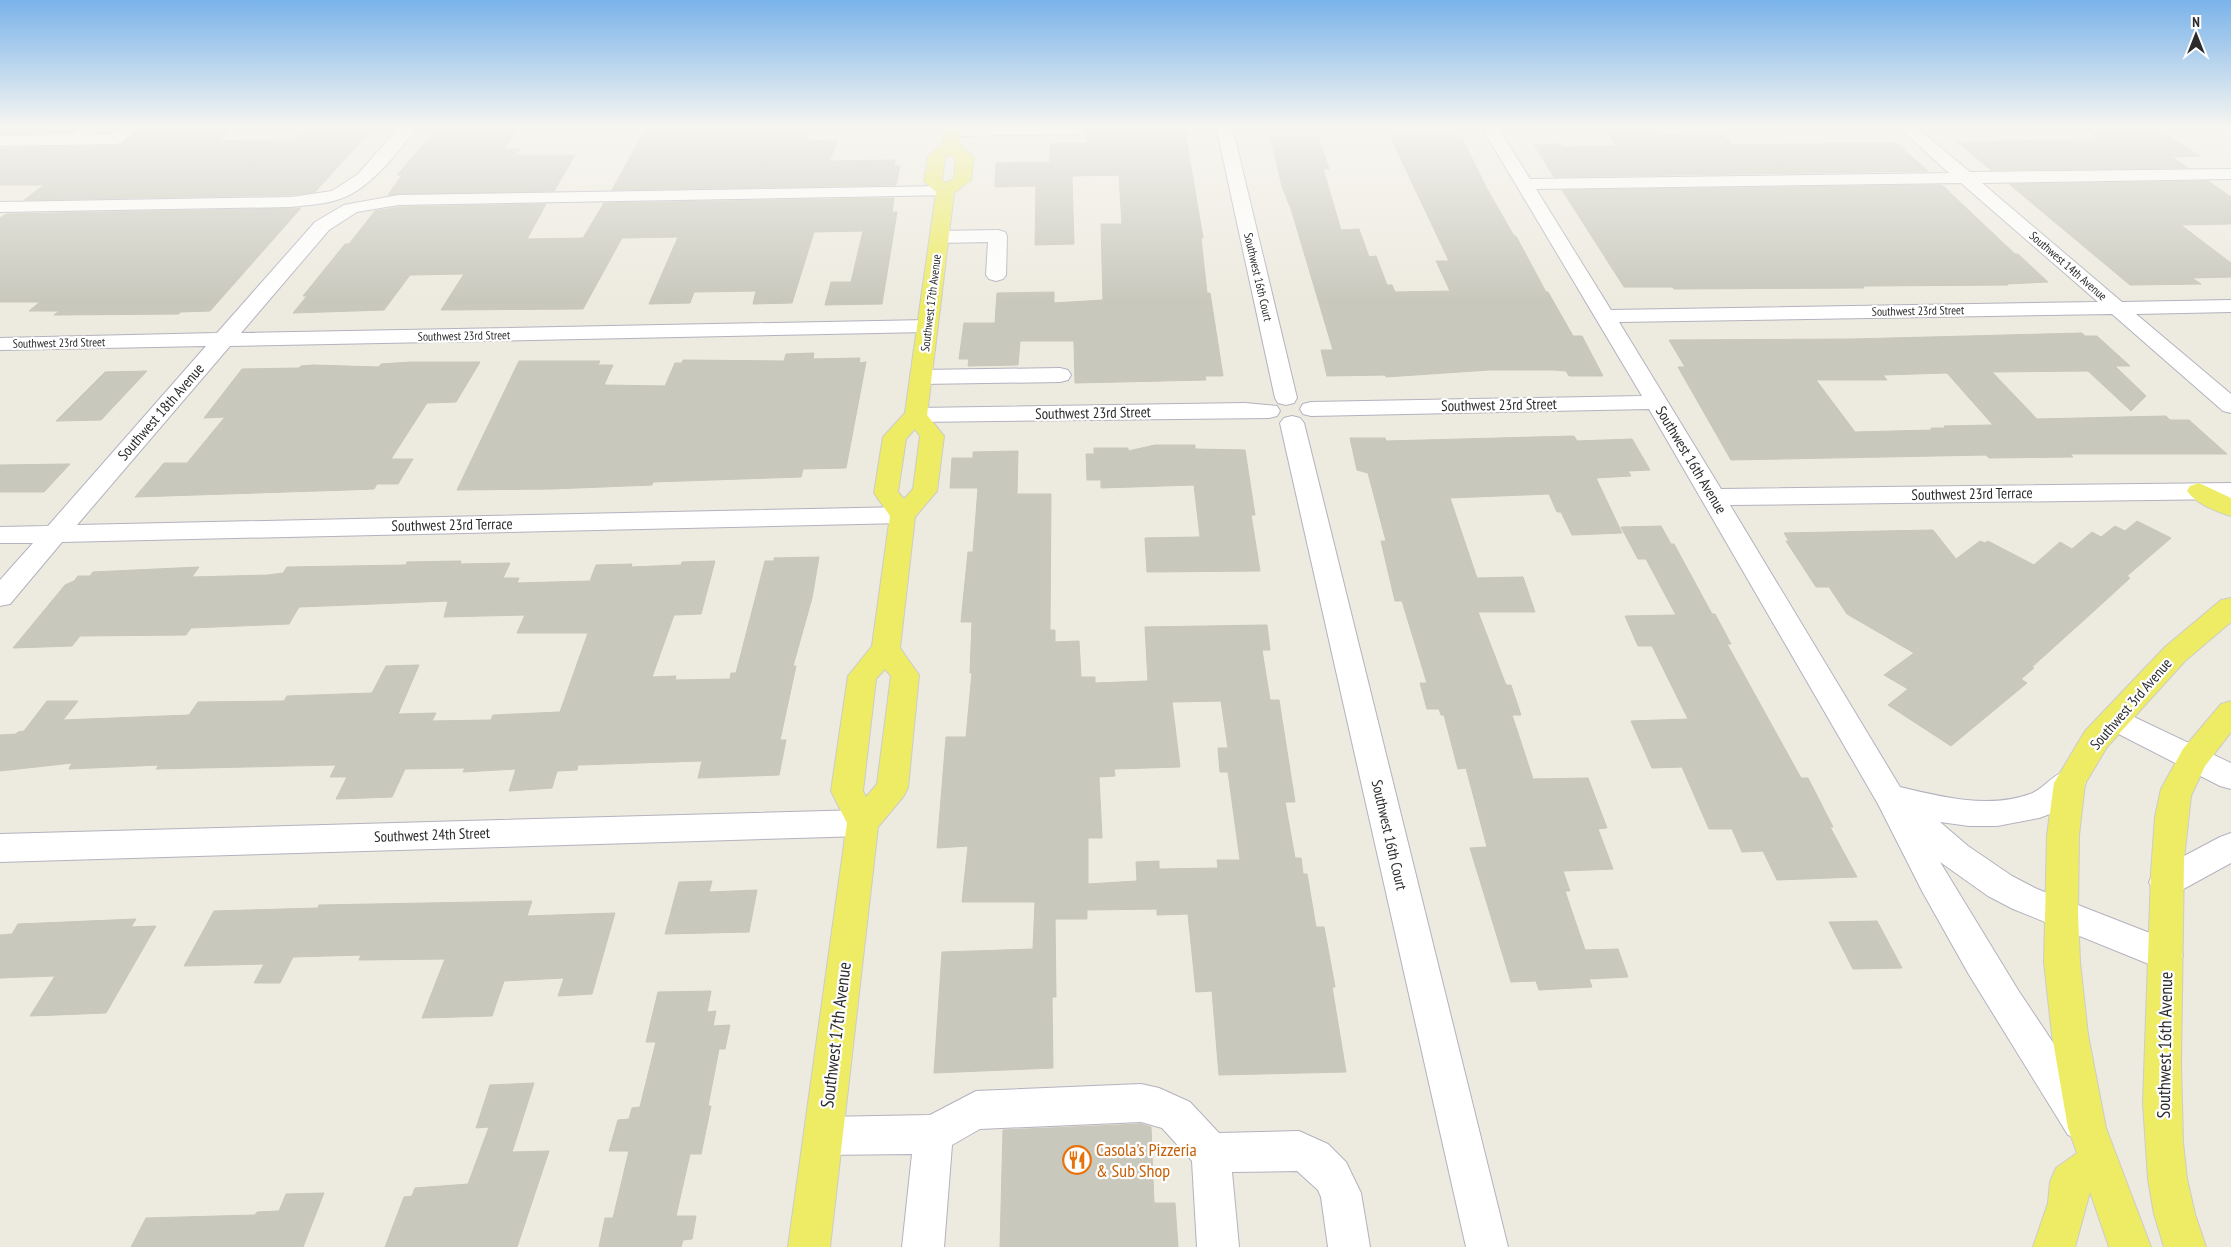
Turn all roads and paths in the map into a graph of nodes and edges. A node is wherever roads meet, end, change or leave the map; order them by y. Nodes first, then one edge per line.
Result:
1 (368, 184) edge
2 (937, 184) edge
3 (956, 184) edge
4 (1238, 184) edge
5 (1526, 184) edge
6 (1973, 184) edge
7 (945, 191) junction
8 (360, 196) junction
9 (327, 206) junction
10 (0, 207) edge
11 (939, 237) junction
12 (996, 275) dead end
13 (2231, 306) edge
14 (2118, 309) junction
15 (1605, 316) junction
16 (928, 326) junction
17 (223, 340) junction
18 (0, 344) edge
19 (1060, 375) dead end
20 (921, 377) junction
21 (1657, 402) junction
22 (2231, 406) edge
23 (1290, 410) junction
24 (916, 415) junction
25 (2198, 491) junction
26 (2231, 491) edge
27 (1713, 497) junction
28 (2231, 508) edge
29 (903, 514) junction
30 (54, 534) junction
31 (0, 535) edge
32 (0, 597) edge
33 (2231, 607) edge
34 (886, 649) junction
35 (2230, 716) edge
36 (2115, 719) junction
37 (2192, 757) junction
38 (2231, 777) edge
39 (2070, 783) junction
40 (1890, 797) junction
41 (863, 823) junction
42 (2231, 847) edge
43 (0, 848) edge
44 (2166, 882) junction
45 (2061, 913) junction
46 (2166, 955) junction
47 (934, 1134) junction
48 (823, 1136) junction
49 (2092, 1145) junction
50 (1211, 1153) junction
51 (2175, 1242) edge
52 (809, 1247) edge
53 (924, 1247) edge
54 (1218, 1247) edge
55 (1349, 1247) edge
56 (1487, 1247) edge
57 (2054, 1247) edge
58 (2130, 1247) edge

1 - 8 street, Southwest 18th Avenue
2 - 7 main road
3 - 7 main road
4 - 23 street, Southwest 16th Court
5 - 15 street, Southwest 16th Avenue
6 - 14 street, Southwest 14th Avenue
7 - 8 street
7 - 11 main road, Southwest 17th Avenue
8 - 9 street, Southwest 18th Avenue
8 - 9 street
9 - 10 street
9 - 17 street, Southwest 18th Avenue
11 - 12 street
11 - 16 main road, Southwest 17th Avenue
13 - 14 street, Southwest 23rd Street
14 - 15 street, Southwest 23rd Street
14 - 22 street, Southwest 14th Avenue
15 - 21 street, Southwest 16th Avenue
16 - 17 street, Southwest 23rd Street
16 - 20 main road, Southwest 17th Avenue
17 - 18 street, Southwest 23rd Street
17 - 30 street, Southwest 18th Avenue
19 - 20 street
20 - 24 main road, Southwest 17th Avenue
21 - 23 street, Southwest 23rd Street
21 - 27 street, Southwest 16th Avenue
23 - 24 street, Southwest 23rd Street
23 - 56 street, Southwest 16th Court
24 - 29 main road
24 - 29 main road
25 - 26 street, Southwest 23rd Terrace
25 - 27 street, Southwest 23rd Terrace
25 - 28 main road
27 - 40 street, Southwest 16th Avenue
29 - 30 street, Southwest 23rd Terrace
29 - 34 main road
30 - 31 street, Southwest 23rd Terrace
30 - 32 street, Southwest 18th Avenue
33 - 36 main road, Southwest 3rd Avenue
34 - 41 main road
34 - 41 main road
35 - 37 main road
36 - 37 street
36 - 39 main road, Southwest 3rd Avenue
37 - 38 street
37 - 44 main road
39 - 40 street
39 - 45 main road, Southwest 3rd Avenue
40 - 45 street, Southwest 16th Avenue
40 - 49 street, Southwest 16th Avenue
41 - 43 street, Southwest 24th Street
41 - 48 main road, Southwest 17th Avenue
42 - 44 street
44 - 46 main road
45 - 46 street, Southwest 16th Avenue
45 - 49 main road, Southwest 16th Avenue
46 - 51 main road, Southwest 16th Avenue
47 - 48 street
47 - 50 street
47 - 53 street
48 - 52 main road, Southwest 17th Avenue
49 - 57 main road
49 - 58 main road, Southwest 16th Avenue
50 - 54 street
50 - 55 street

